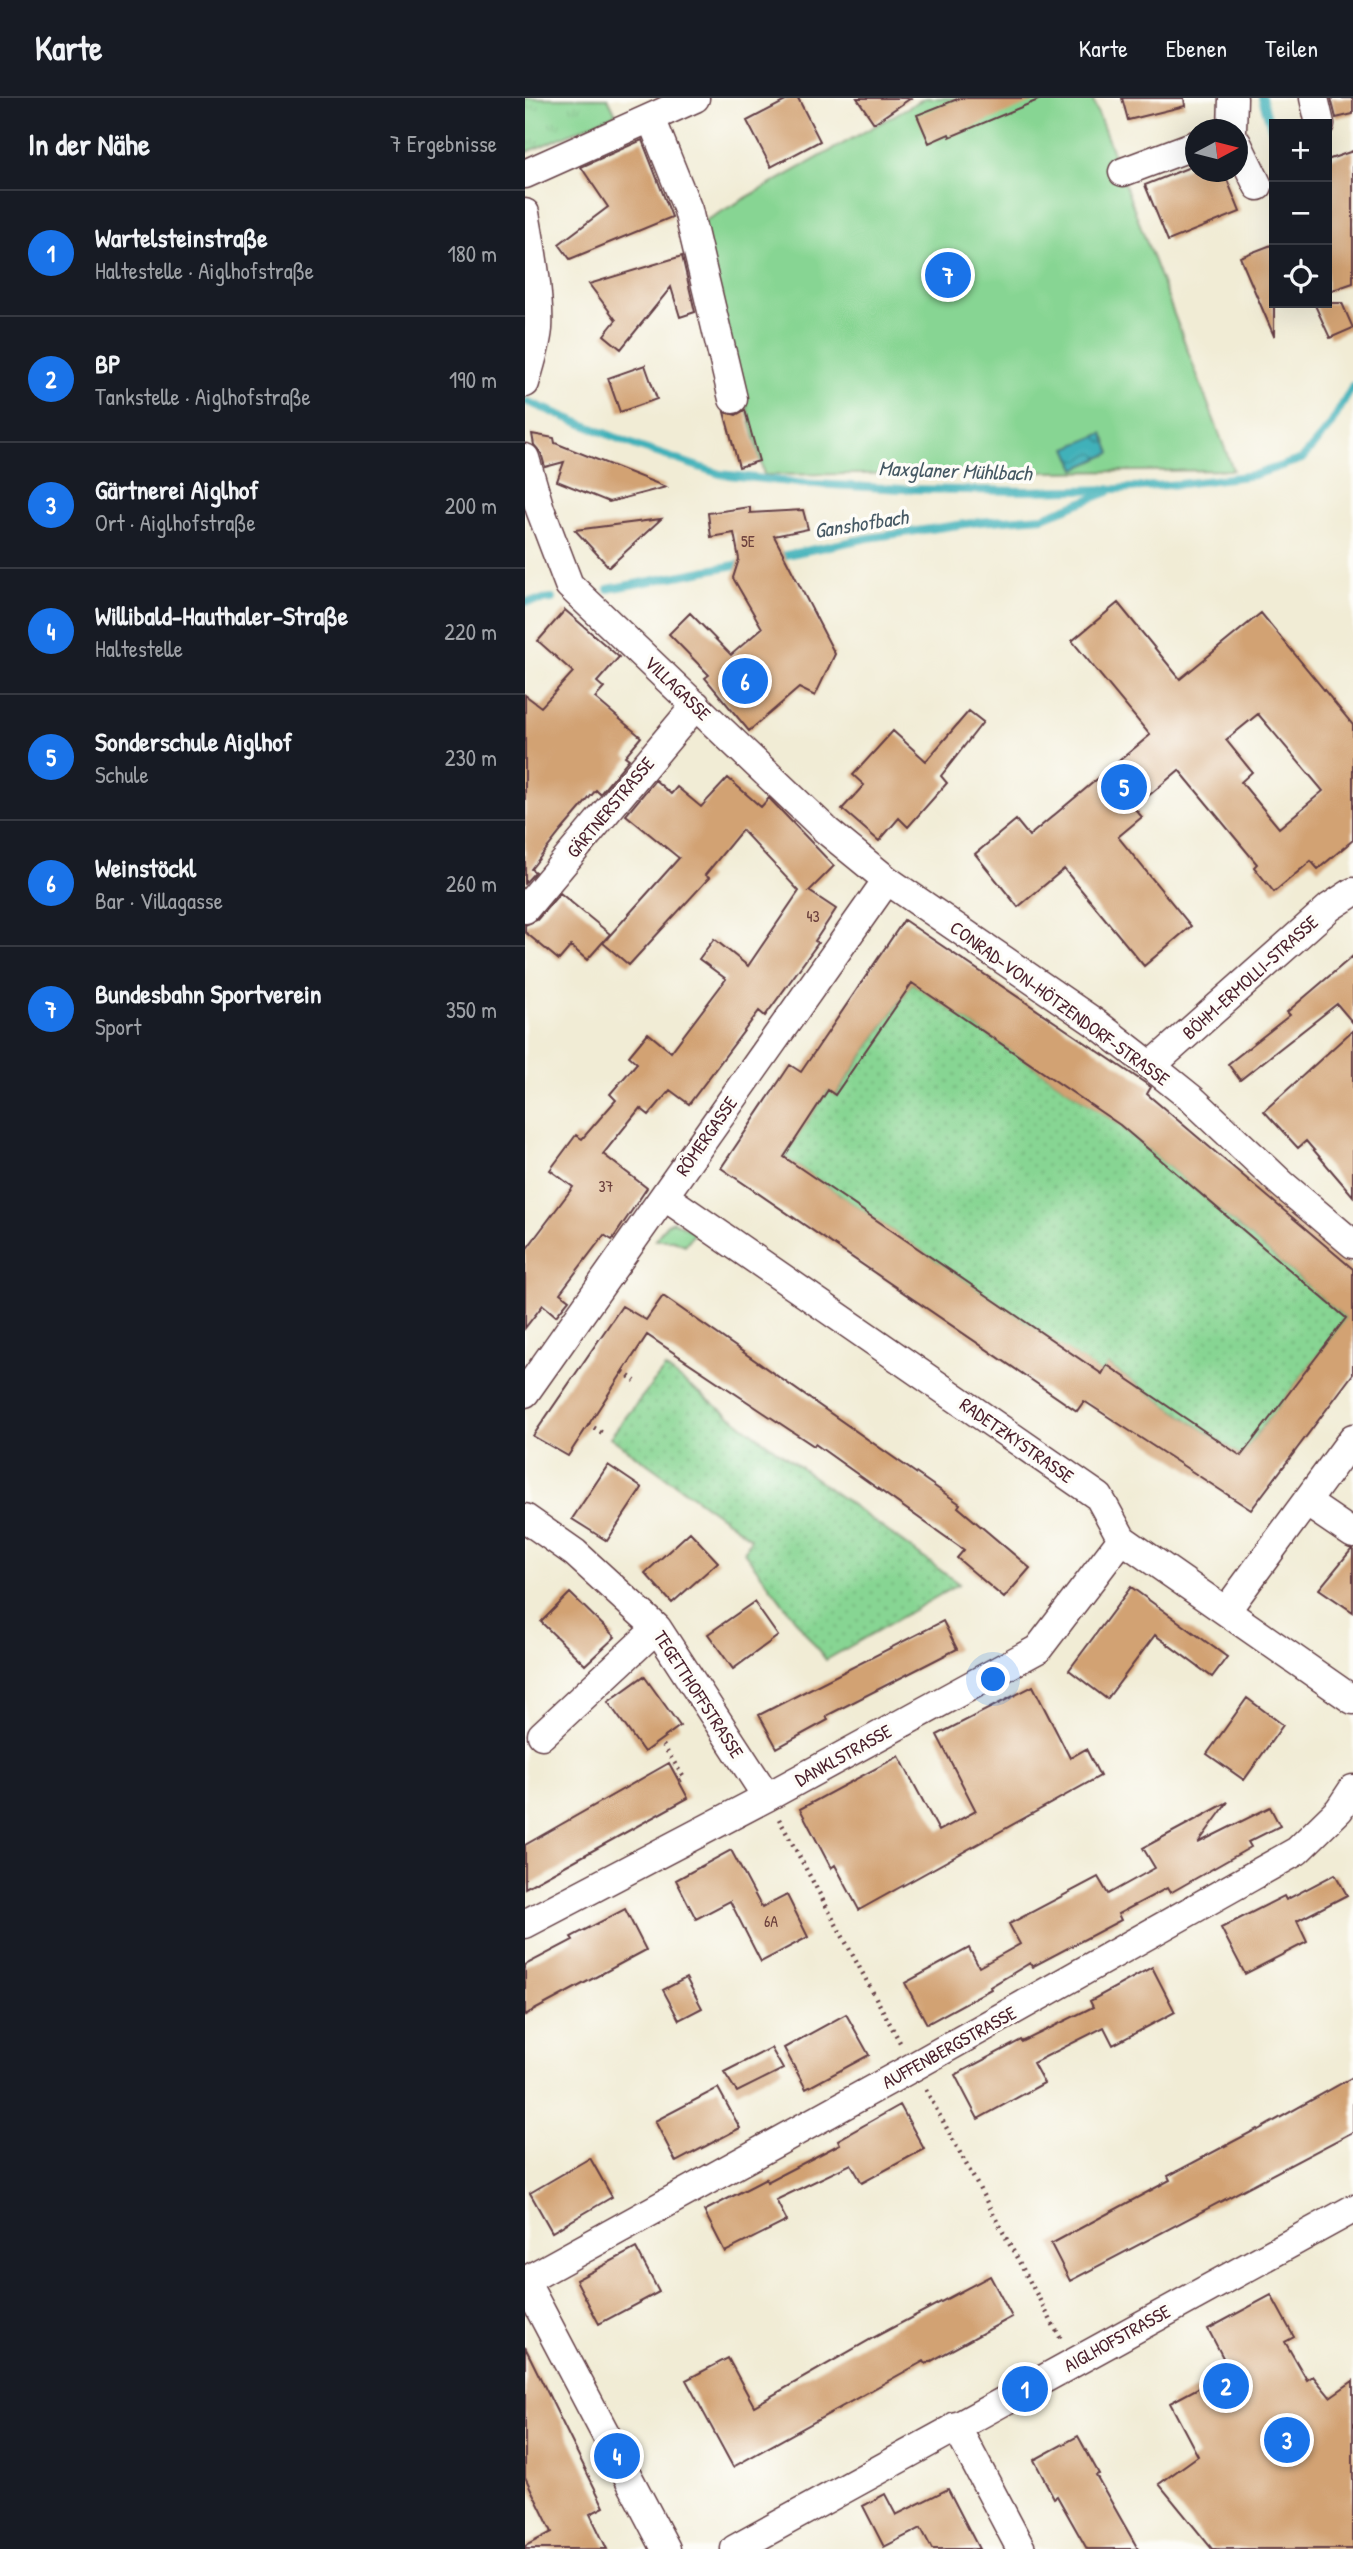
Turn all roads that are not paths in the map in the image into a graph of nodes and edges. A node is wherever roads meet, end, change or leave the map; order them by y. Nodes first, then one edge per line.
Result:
1 (695, 98) edge
2 (1233, 98) edge
3 (1314, 98) edge
4 (652, 118) junction
5 (1232, 119) edge
6 (1323, 119) edge
7 (1185, 149) edge
8 (1248, 166) edge
9 (1123, 172) dead end
10 (525, 174) edge
11 (1258, 186) dead end
12 (525, 213) edge
13 (525, 383) edge
14 (733, 399) dead end
15 (525, 458) edge
16 (696, 705) junction
17 (887, 880) junction
18 (1353, 892) edge
19 (525, 909) edge
20 (1151, 1066) junction
21 (664, 1196) junction
22 (1353, 1244) edge
23 (525, 1393) edge
24 (1353, 1438) edge
25 (1306, 1502) junction
26 (525, 1518) edge
27 (1353, 1534) edge
28 (1122, 1539) junction
29 (1226, 1611) junction
30 (657, 1628) junction
31 (1353, 1700) edge
32 (542, 1735) dead end
33 (1353, 1789) edge
34 (767, 1797) junction
35 (525, 1924) edge
36 (1353, 2209) edge
37 (525, 2281) edge
38 (956, 2426) junction
39 (666, 2549) edge
40 (734, 2549) edge
41 (1021, 2549) edge

1 - 4 street
2 - 5 street
3 - 6 street
4 - 10 street
4 - 14 street
7 - 9 street
8 - 11 street
12 - 13 street
15 - 16 street, VILLAGASSE
16 - 17 street, VILLAGASSE
16 - 19 street, GÄRTNERSTRASSE
17 - 20 street, CONRAD-VON-HÖTZENDORF-STRASSE
17 - 21 street, RÖMERGASSE
18 - 20 street, BÖHM-ERMOLLI-STRASSE
20 - 22 street, CONRAD-VON-HÖTZENDORF-STRASSE
21 - 23 street, RÖMERGASSE
21 - 28 street, RADETZKYSTRASSE
24 - 25 street
25 - 27 street
25 - 29 street
26 - 30 street, TEGETTHOFFSTRASSE
28 - 29 street, RADETZKYSTRASSE
28 - 34 street, DANKLSTRASSE
29 - 31 street, RADETZKYSTRASSE
30 - 32 street
30 - 34 street, TEGETTHOFFSTRASSE
33 - 37 street, AUFFENBERGSTRASSE
34 - 35 street, DANKLSTRASSE
36 - 38 street, AIGLHOFSTRASSE
37 - 39 street
38 - 40 street, AIGLHOFSTRASSE
38 - 41 street

